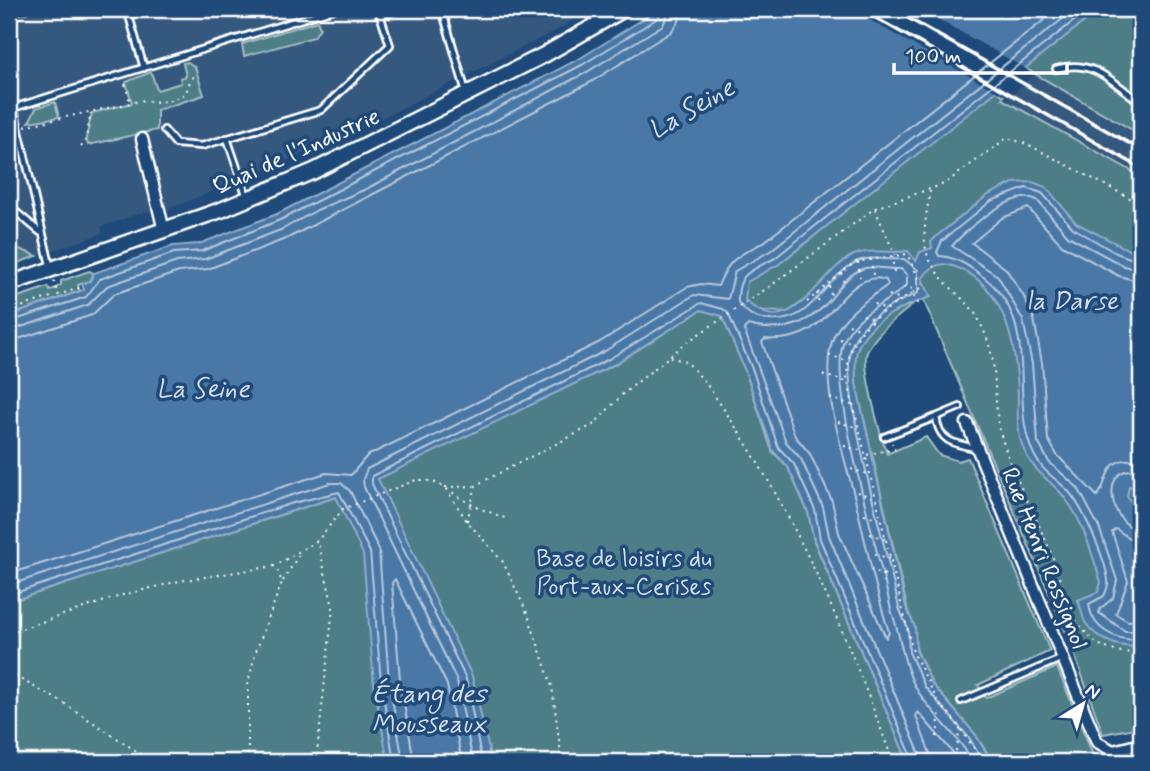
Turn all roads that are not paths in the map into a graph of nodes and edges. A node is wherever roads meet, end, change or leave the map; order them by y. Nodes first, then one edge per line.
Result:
1 (25, 9) edge
2 (127, 9) edge
3 (334, 9) edge
4 (378, 9) edge
5 (399, 9) edge
6 (442, 9) edge
7 (617, 10) edge
8 (9, 11) edge
9 (380, 16) junction
10 (144, 68) junction
11 (1056, 69) dead end
12 (9, 87) edge
13 (467, 95) junction
14 (1141, 103) edge
15 (13, 108) junction
16 (164, 130) dead end
17 (227, 138) junction
18 (142, 139) dead end
19 (247, 199) junction
20 (9, 206) edge
21 (164, 230) junction
22 (41, 233) junction
23 (51, 270) junction
24 (9, 284) edge
25 (960, 407) dead end
26 (936, 417) junction
27 (967, 423) dead end
28 (884, 437) dead end
29 (977, 448) junction
30 (1063, 658) junction
31 (961, 701) dead end
32 (1141, 744) edge
33 (1123, 749) junction
34 (1118, 762) edge

1 - 8 lane
2 - 10 lane
3 - 10 lane
4 - 9 lane
5 - 9 lane
6 - 13 lane
7 - 13 main road, Quai de l'Industrie
9 - 17 lane
10 - 15 lane
11 - 14 lane
12 - 15 lane
13 - 19 main road, Quai de l'Industrie
15 - 22 lane
16 - 17 lane
17 - 19 lane
18 - 21 street
19 - 21 main road, Quai de l'Industrie
20 - 22 lane
21 - 23 main road, Quai de l'Industrie
22 - 23 lane
23 - 24 main road, Quai de l'Industrie
25 - 26 lane
26 - 28 lane
26 - 29 lane
27 - 29 street, Rue Henri Rossignol
29 - 30 street, Rue Henri Rossignol
30 - 31 lane
30 - 33 street, Rue Henri Rossignol
32 - 33 street
33 - 34 street

